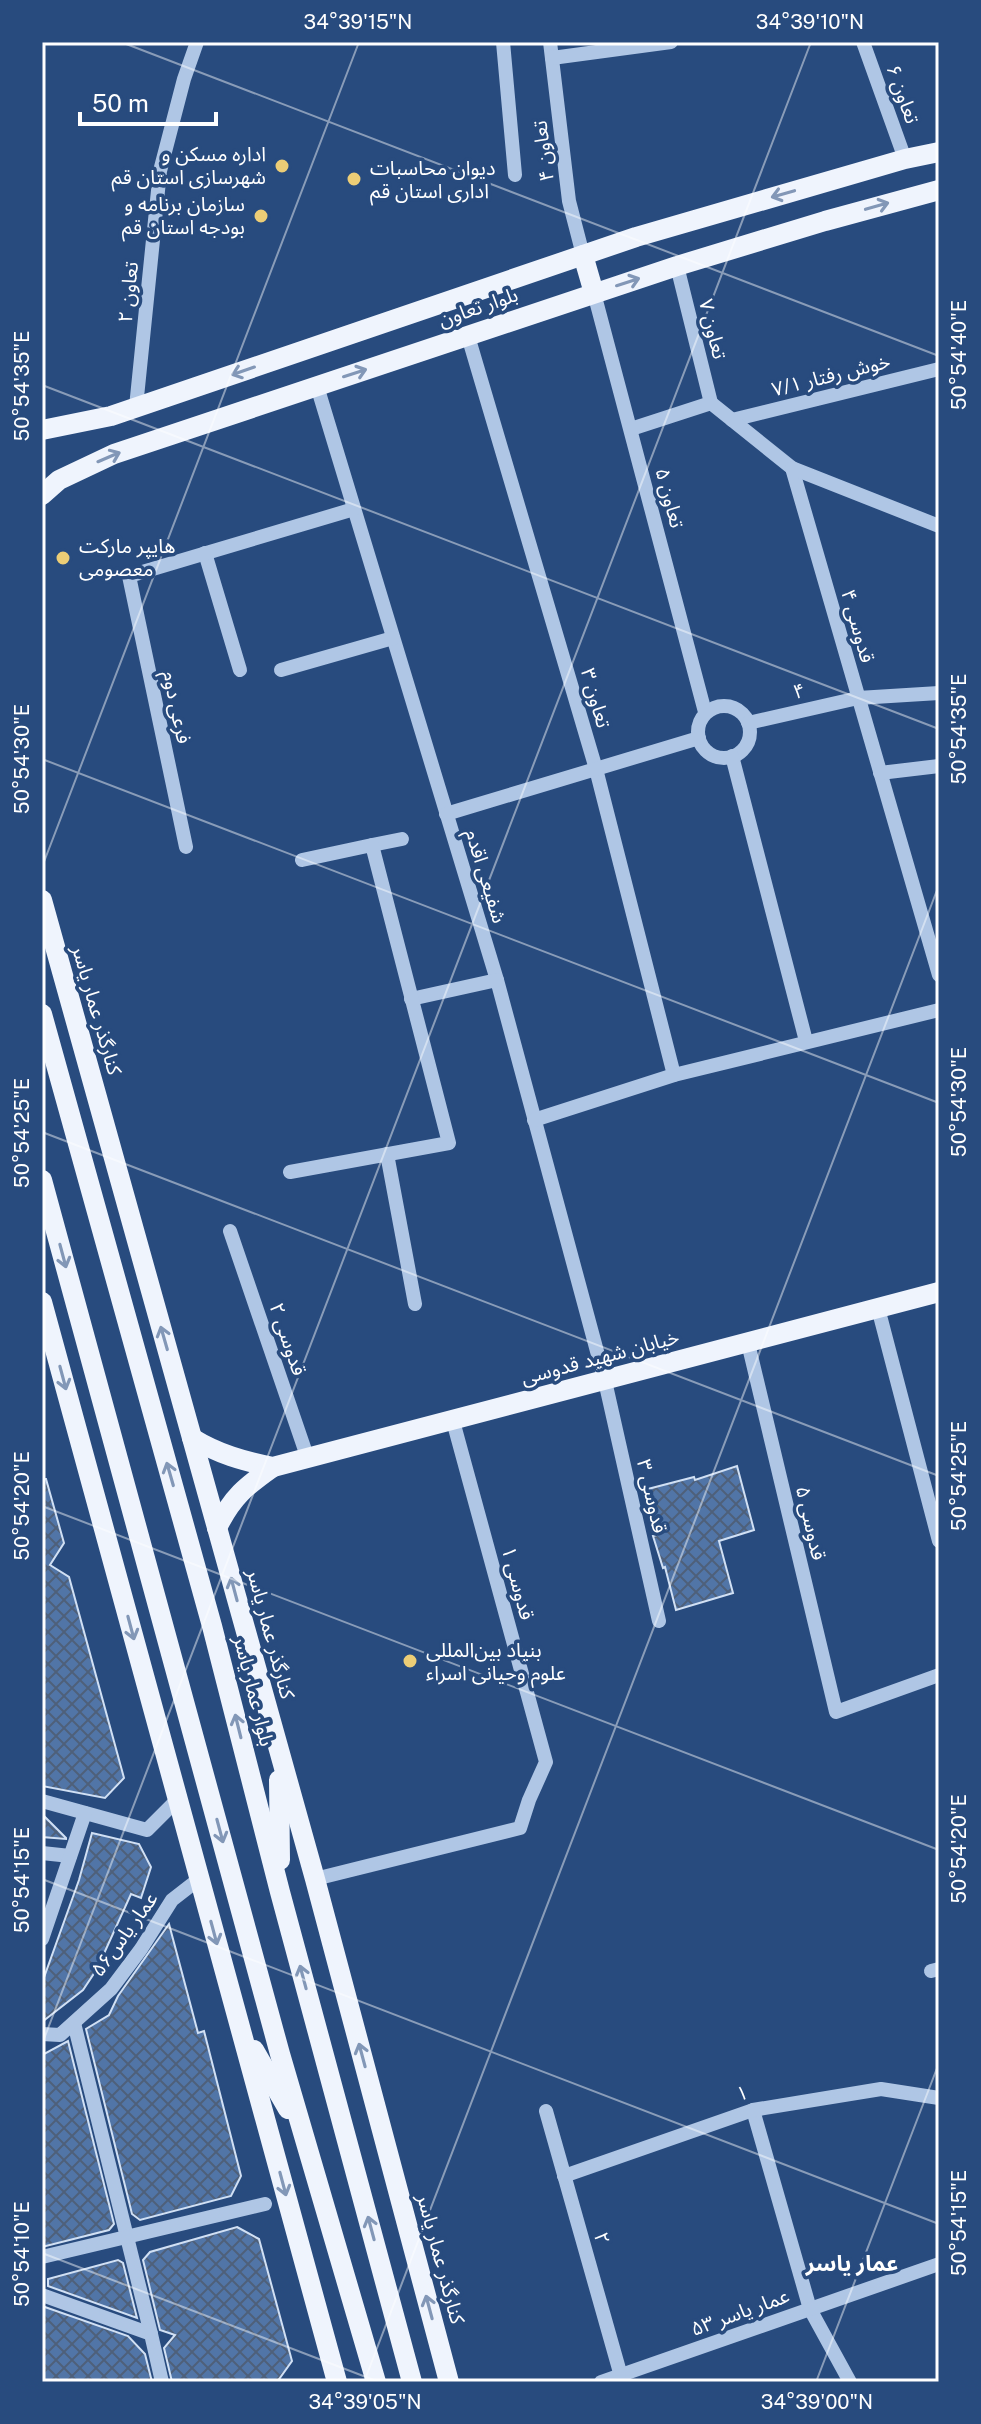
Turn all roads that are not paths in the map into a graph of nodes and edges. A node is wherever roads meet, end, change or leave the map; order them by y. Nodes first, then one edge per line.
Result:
1 (197, 42) edge
2 (503, 42) edge
3 (550, 42) edge
4 (671, 42) edge
5 (863, 42) edge
6 (552, 58) junction
7 (939, 152) edge
8 (905, 159) junction
9 (515, 175) dead end
10 (939, 190) edge
11 (583, 255) junction
12 (677, 266) junction
13 (594, 293) junction
14 (468, 336) junction
15 (939, 369) edge
16 (317, 386) junction
17 (711, 403) junction
18 (136, 407) junction
19 (732, 420) junction
20 (631, 429) junction
21 (42, 430) edge
22 (792, 468) junction
23 (42, 495) edge
24 (354, 509) junction
25 (936, 524) edge
26 (205, 553) junction
27 (393, 638) junction
28 (240, 670) dead end
29 (281, 670) dead end
30 (939, 693) edge
31 (858, 698) junction
32 (705, 712) junction
33 (748, 723) junction
34 (699, 738) junction
35 (732, 756) junction
36 (939, 766) edge
37 (596, 769) junction
38 (880, 773) junction
39 (446, 814) junction
40 (402, 839) dead end
41 (372, 845) junction
42 (186, 847) dead end
43 (302, 860) dead end
44 (42, 900) edge
45 (939, 975) edge
46 (497, 980) junction
47 (411, 999) junction
48 (939, 1010) edge
49 (42, 1014) edge
50 (806, 1041) junction
51 (674, 1075) junction
52 (534, 1120) junction
53 (387, 1154) junction
54 (290, 1172) dead end
55 (42, 1180) edge
56 (230, 1231) dead end
57 (939, 1292) edge
58 (42, 1302) edge
59 (415, 1304) dead end
60 (878, 1308) junction
61 (748, 1343) junction
62 (605, 1381) junction
63 (453, 1421) junction
64 (192, 1438) junction
65 (308, 1459) junction
66 (273, 1467) junction
67 (217, 1528) junction
68 (939, 1541) edge
69 (151, 1576) junction
70 (119, 1585) junction
71 (659, 1621) dead end
72 (939, 1675) edge
73 (279, 1753) junction
74 (177, 1800) junction
75 (42, 1801) edge
76 (85, 1813) junction
77 (42, 1853) edge
78 (70, 1856) junction
79 (199, 1879) junction
80 (315, 1879) junction
81 (280, 1892) junction
82 (42, 1939) edge
83 (74, 2023) junction
84 (240, 2026) junction
85 (42, 2034) edge
86 (939, 2098) edge
87 (753, 2110) junction
88 (546, 2111) dead end
89 (303, 2133) junction
90 (564, 2176) junction
91 (265, 2204) dead end
92 (127, 2237) junction
93 (42, 2257) edge
94 (939, 2264) edge
95 (42, 2295) edge
96 (810, 2309) junction
97 (151, 2334) junction
98 (621, 2376) junction
99 (162, 2382) edge
100 (337, 2382) edge
101 (376, 2382) edge
102 (412, 2382) edge
103 (449, 2382) edge
104 (601, 2382) edge
105 (850, 2382) edge

1 - 18 street, تعاون ۲
2 - 9 street
3 - 6 street, تعاون ۴
4 - 6 street
5 - 8 street, تعاون ۶
6 - 11 street, تعاون ۴
7 - 8 main road, بلوار تعاون
8 -> 11 main road, بلوار تعاون
12 -> 10 main road, بلوار تعاون
11 - 13 main road
11 -> 18 main road, بلوار تعاون
13 -> 12 main road, بلوار تعاون
12 - 17 street, تعاون ۷
13 - 14 main road, بلوار تعاون
13 - 20 street, تعاون ۵
16 -> 14 main road, بلوار تعاون
14 - 37 street, تعاون ۳
15 - 19 street, خوش رفتار ۷/۱
23 -> 16 main road, بلوار تعاون
16 - 24 street, شفیعی اقدم
17 - 19 street
17 - 20 street
18 - 21 main road, بلوار تعاون
19 - 22 street
20 - 32 street, تعاون ۵
22 - 25 street
22 - 31 street, قدوسی ۴
24 - 26 street
24 - 27 street, شفیعی اقدم
26 - 28 street
26 - 42 street, فرعی دوم
27 - 29 street
27 - 39 street, شفیعی اقدم
30 - 31 street, ۴
31 - 33 street, ۴
31 - 38 street, قدوسی ۴
32 - 33 street
32 - 34 street
33 - 35 street
34 - 35 street
34 - 37 street
35 - 50 street
36 - 38 street
37 - 39 street
37 - 51 street, تعاون ۳
38 - 45 street, قدوسی ۴
39 - 46 street, شفیعی اقدم
40 - 41 street
41 - 43 street
41 - 47 street
64 -> 44 main road, کنارگذر عمار یاسر
46 - 47 street
46 - 52 street, شفیعی اقدم
47 - 53 street
48 - 50 street
81 -> 49 main road, بلوار عمار یاسر
50 - 51 street
51 - 52 street
52 - 62 street, شفیعی اقدم
53 - 54 street
53 - 59 street
55 -> 69 main road
56 - 65 street, قدوسی ۲
57 - 60 main road, خیابان شهید قدوسی
58 -> 70 main road
60 - 61 main road, خیابان شهید قدوسی
60 - 68 street
61 - 62 main road, خیابان شهید قدوسی
61 - 72 street, قدوسی ۵
62 - 63 main road, خیابان شهید قدوسی
62 - 71 street, قدوسی ۳
63 - 65 main road, خیابان شهید قدوسی
63 - 80 street, قدوسی ۱
64 - 66 main road
64 - 67 main road, کنارگذر عمار یاسر
65 - 66 main road, خیابان شهید قدوسی
66 - 67 main road
73 -> 67 main road, کنارگذر عمار یاسر
69 - 70 main road
69 -> 89 main road
70 -> 74 main road
73 - 80 main road, کنارگذر عمار یاسر
73 - 81 main road
74 - 76 street
74 - 79 main road
75 - 76 street
76 - 78 street
77 - 78 street
78 - 82 street
79 - 83 street, عمار یاس۵۶
79 -> 84 main road
103 -> 80 main road, کنارگذر عمار یاسر
102 -> 81 main road, بلوار عمار یاسر
83 - 85 street, عمار یاس۵۶
83 - 92 street
84 - 89 main road
84 -> 100 main road
86 - 87 street, ۱
87 - 90 street, ۱
87 - 96 street
88 - 90 street, ۲
89 - 101 main road
90 - 98 street, ۲
91 - 92 street
92 - 93 street
92 - 97 street
94 - 96 street, عمار یاسر ۵۳
95 - 97 street
96 - 98 street, عمار یاسر ۵۳
96 - 105 street
97 - 99 street
98 - 104 street, عمار یاسر ۵۳

